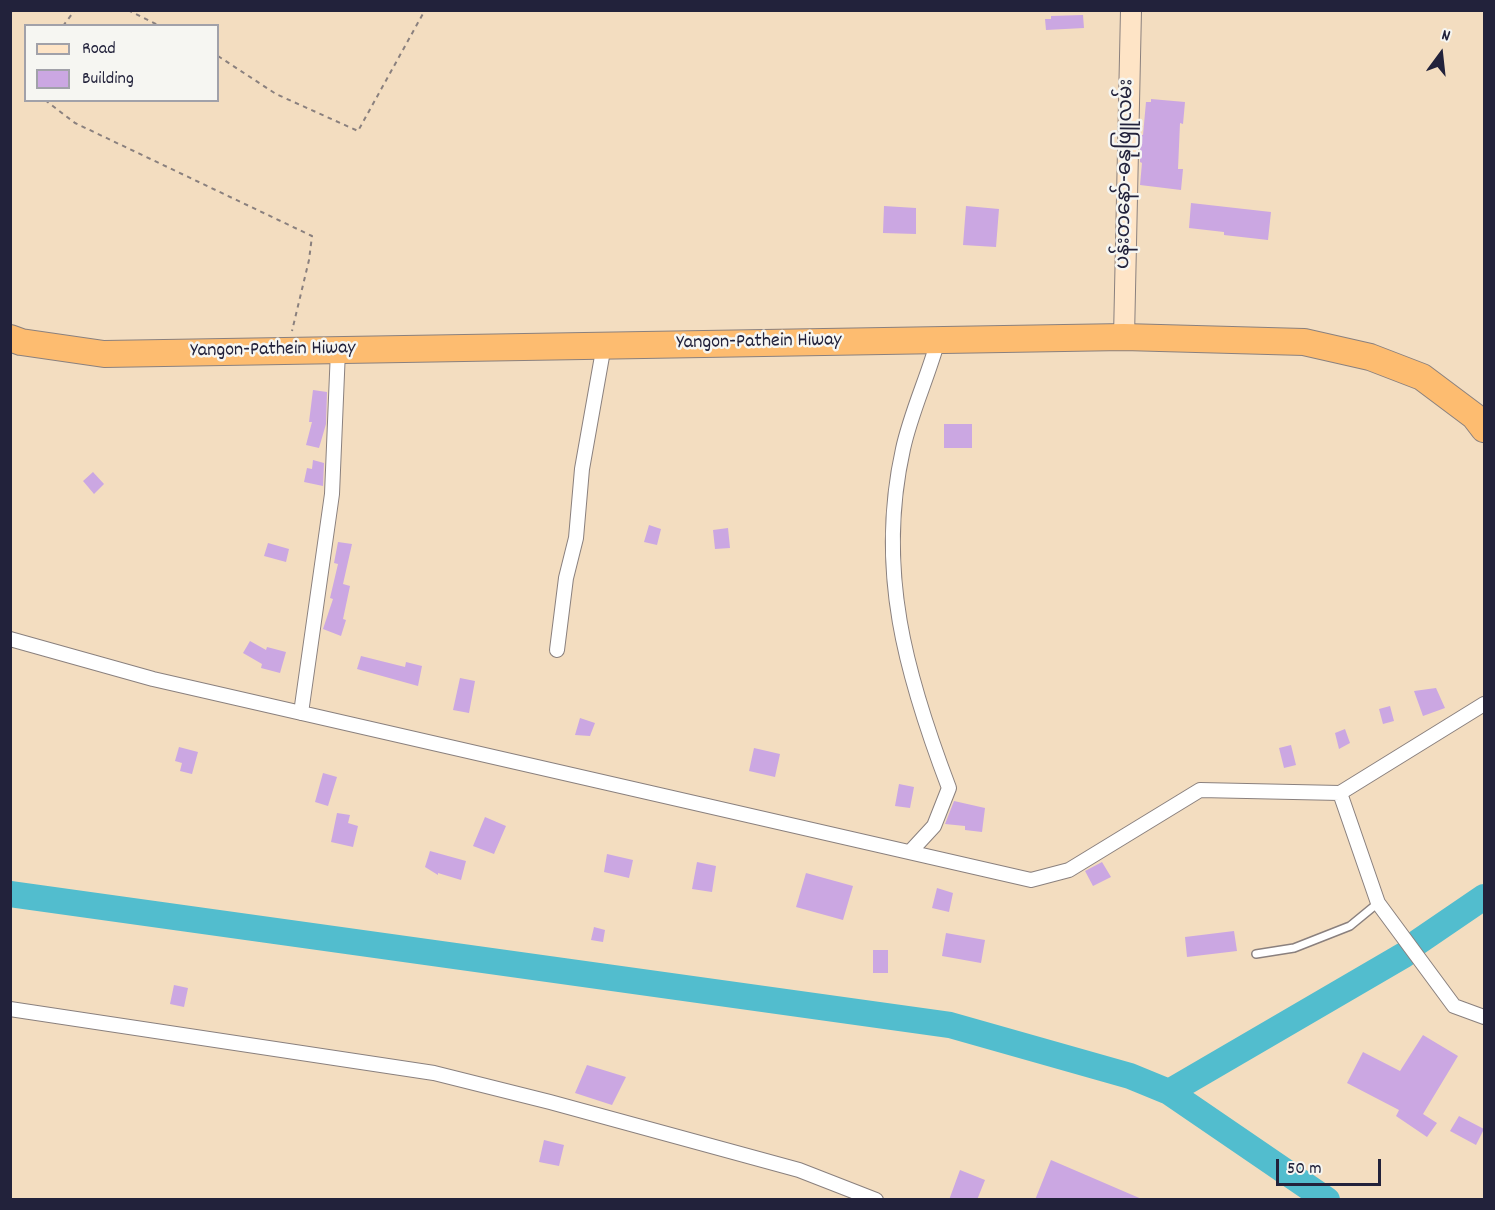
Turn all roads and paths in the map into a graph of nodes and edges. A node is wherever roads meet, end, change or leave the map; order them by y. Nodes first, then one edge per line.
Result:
1 (75, 10) edge
2 (128, 10) edge
3 (425, 10) edge
4 (1131, 10) edge
5 (64, 24) edge
6 (156, 24) edge
7 (219, 57) edge
8 (48, 102) edge
9 (1124, 337) junction
10 (10, 338) edge
11 (938, 340) junction
12 (604, 345) junction
13 (338, 350) junction
14 (285, 351) junction
15 (1485, 429) edge
16 (10, 639) edge
17 (557, 650) dead end
18 (1485, 704) edge
19 (301, 713) junction
20 (1340, 793) junction
21 (909, 852) junction
22 (1378, 903) junction
23 (1256, 954) dead end
24 (10, 1010) edge
25 (1485, 1017) edge
26 (876, 1200) edge

1 - 5 path
2 - 6 path
3 - 7 path
4 - 9 street, ပန်းတနော်-ဓနုဖြူလမ်း
8 - 14 path
9 - 11 highway, Yangon-Pathein Hiway
9 - 15 highway, Yangon-Pathein Hiway
10 - 14 highway, Yangon-Pathein Hiway
11 - 12 highway, Yangon-Pathein Hiway
11 - 21 street
12 - 13 highway, Yangon-Pathein Hiway
12 - 17 street
13 - 14 highway, Yangon-Pathein Hiway
13 - 19 street
16 - 19 street
18 - 20 street
19 - 21 street
20 - 21 street
20 - 22 street
22 - 23 lane
22 - 25 street
24 - 26 street

